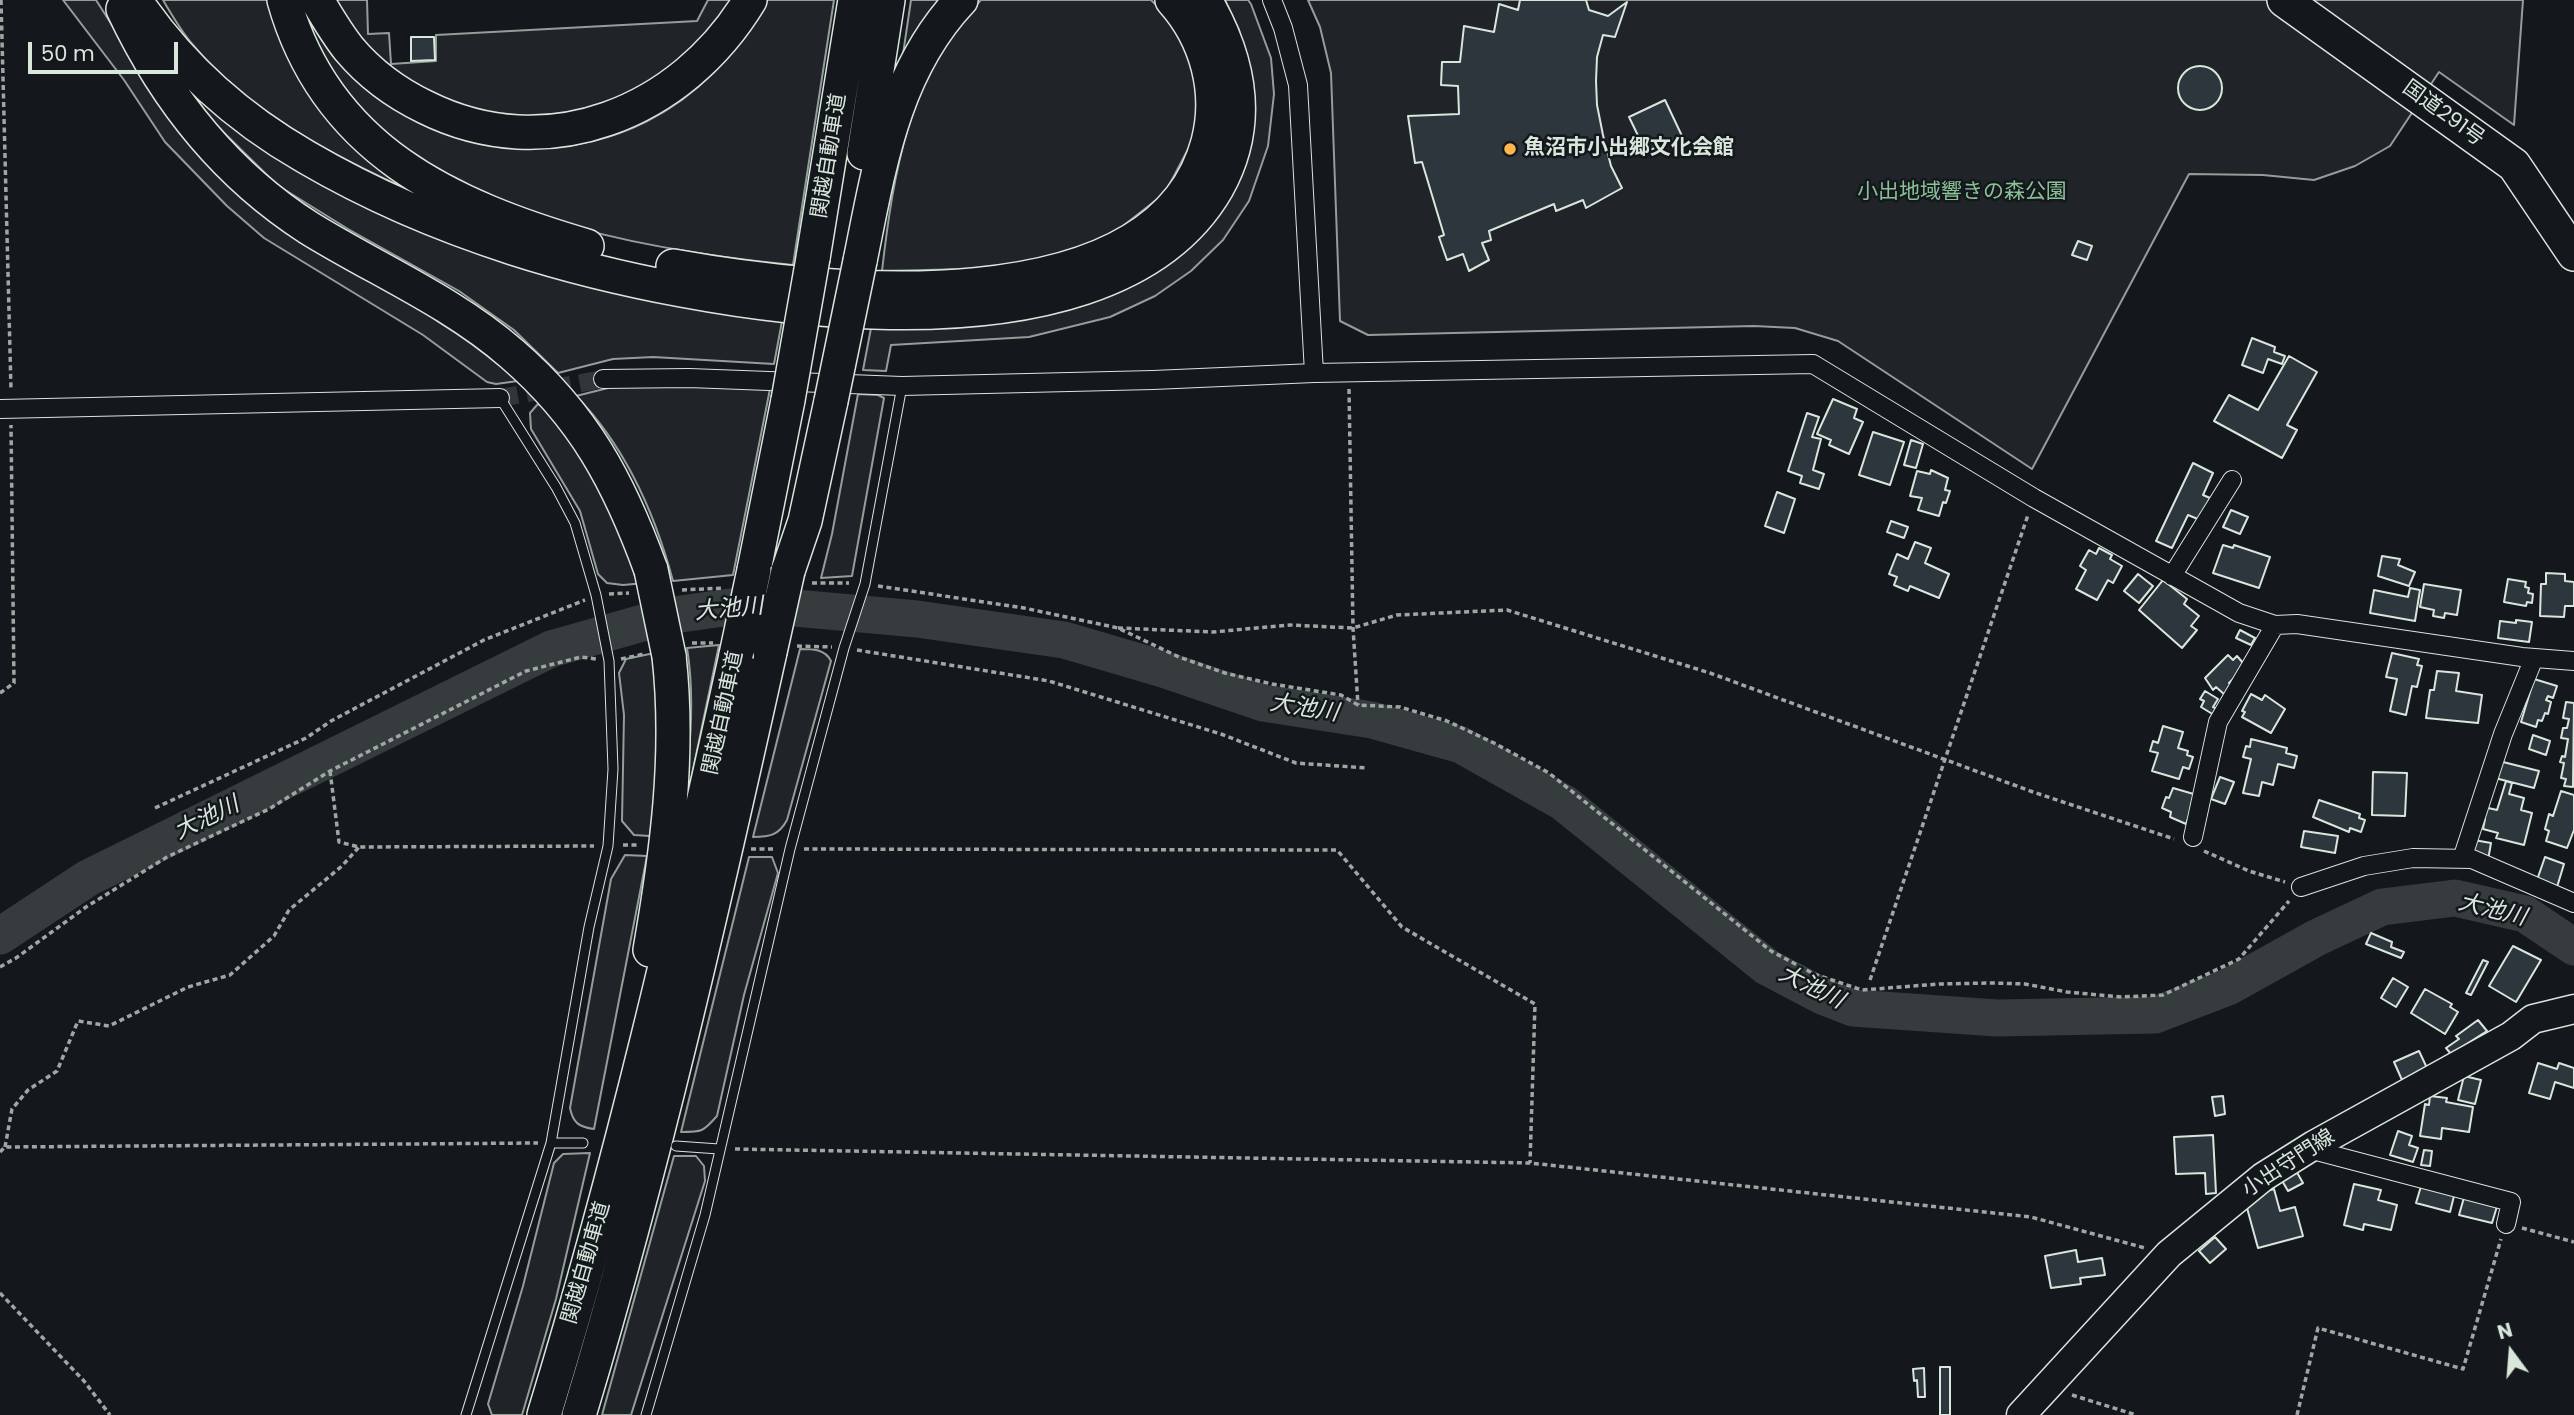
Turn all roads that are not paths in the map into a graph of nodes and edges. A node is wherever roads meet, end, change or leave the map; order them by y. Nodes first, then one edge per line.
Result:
1 (119, 0) edge
2 (135, 0) edge
3 (284, 0) edge
4 (317, 0) edge
5 (750, 0) edge
6 (855, 0) edge
7 (888, 0) edge
8 (961, 0) edge
9 (1172, 0) edge
10 (1205, 0) edge
11 (1272, 0) edge
12 (2284, 0) edge
13 (2574, 254) edge
14 (853, 261) junction
15 (1314, 373) junction
16 (603, 379) tunnel mouth
17 (902, 386) junction
18 (500, 398) joint
19 (6, 410) edge
20 (2232, 480) dead end
21 (2172, 576) junction
22 (2275, 625) junction
23 (2534, 658) junction
24 (2574, 660) edge
25 (2191, 843) road end
26 (2462, 859) junction
27 (2301, 887) road end
28 (2574, 903) edge
29 (2574, 1009) edge
30 (551, 1143) junction
31 (583, 1143) dead end
32 (676, 1146) dead end
33 (719, 1149) junction
34 (2309, 1149) junction
35 (2506, 1224) road end
36 (590, 1254) junction
37 (466, 1415) edge
38 (544, 1415) edge
39 (579, 1415) edge
40 (646, 1415) edge
41 (2021, 1415) edge

1 - 36 highway, bridge
2 - 10 highway
3 - 9 highway
4 - 5 highway
6 - 36 highway, 関越自動車道, bridge
7 - 14 highway, 関越自動車道
8 - 14 highway
11 - 15 street
12 - 13 highway, 国道291号
14 - 39 highway, 関越自動車道, bridge
15 - 17 street
15 - 21 street
16 - 17 street
17 - 33 lane
18 - 19 street
18 - 30 lane
20 - 21 street
21 - 22 street
22 - 23 street
22 - 25 street
23 - 24 street
23 - 26 street
26 - 27 street
26 - 28 street
29 - 34 main road, 小出守門線
30 - 31 lane
30 - 37 lane
32 - 33 lane
33 - 40 lane
34 - 35 street
34 - 41 main road, 小出守門線
36 - 38 highway, 関越自動車道

